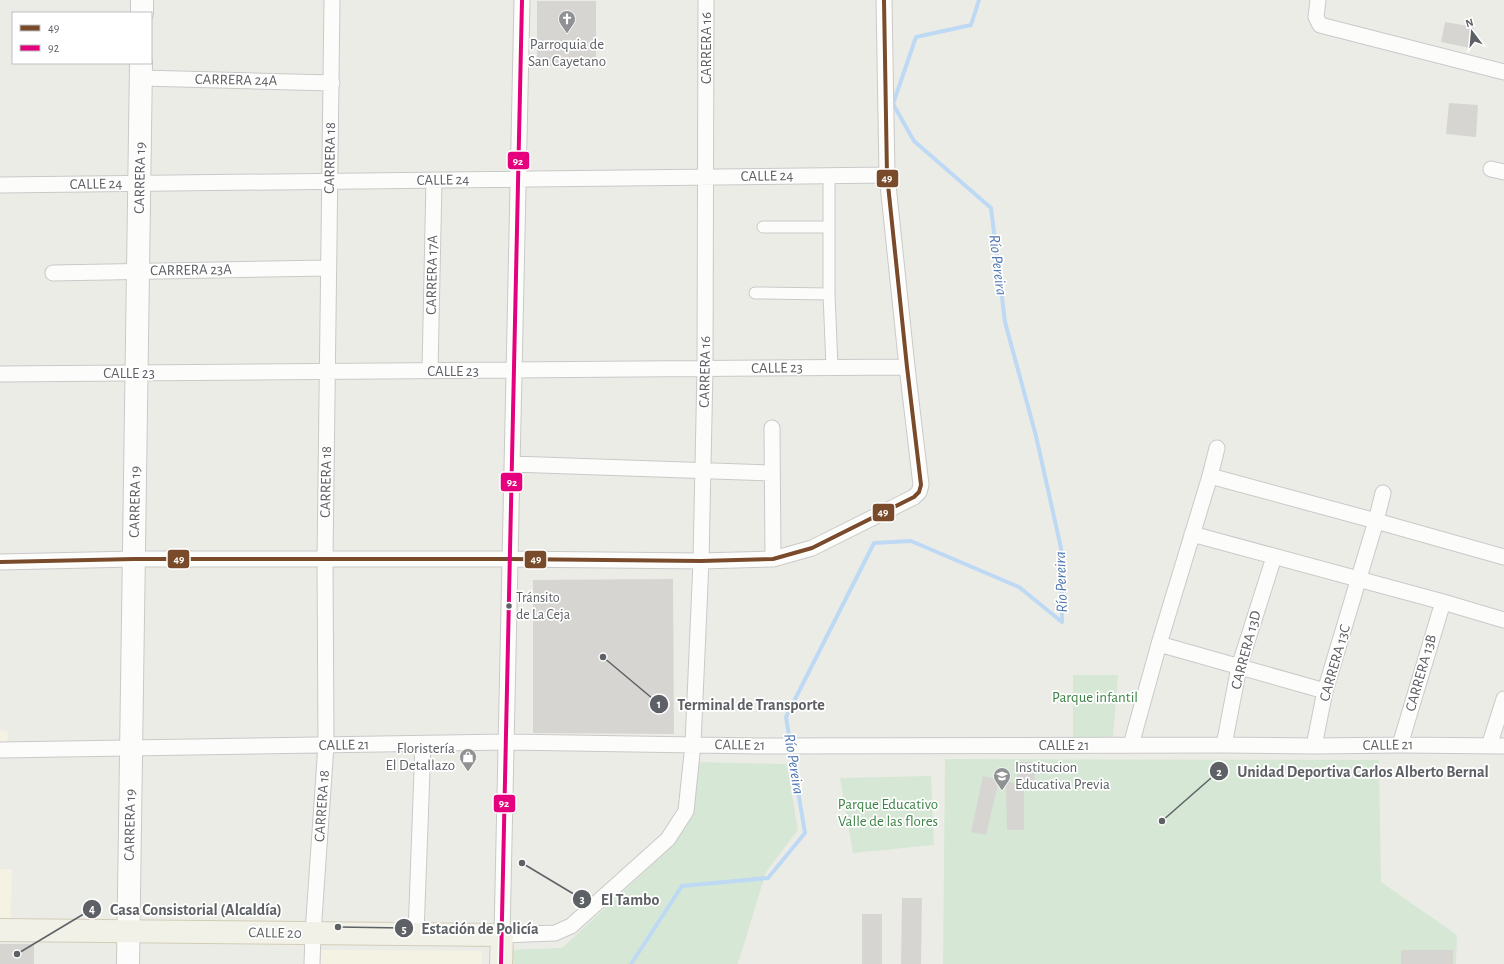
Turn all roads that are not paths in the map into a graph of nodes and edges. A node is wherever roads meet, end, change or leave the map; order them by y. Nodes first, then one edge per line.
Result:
1 (142, 0) edge
2 (332, 0) edge
3 (522, 0) edge
4 (706, 0) edge
5 (884, 0) edge
6 (1318, 0) edge
7 (142, 12) edge
8 (141, 71) edge
9 (1504, 72) edge
10 (332, 83) junction
11 (829, 175) junction
12 (887, 175) junction
13 (705, 177) junction
14 (518, 179) junction
15 (434, 180) junction
16 (330, 181) junction
17 (140, 184) junction
18 (0, 185) edge
19 (763, 227) dead end
20 (829, 227) junction
21 (328, 268) junction
22 (138, 271) junction
23 (54, 273) dead end
24 (755, 294) dead end
25 (829, 294) junction
26 (907, 367) junction
27 (832, 368) junction
28 (705, 369) junction
29 (514, 370) junction
30 (430, 371) junction
31 (327, 372) junction
32 (137, 373) junction
33 (0, 374) edge
34 (772, 428) dead end
35 (1217, 448) dead end
36 (512, 464) junction
37 (703, 471) junction
38 (772, 472) junction
39 (1210, 476) junction
40 (1383, 492) dead end
41 (1376, 521) junction
42 (1192, 534) junction
43 (1274, 557) junction
44 (1504, 557) edge
45 (325, 559) junction
46 (510, 559) junction
47 (773, 559) junction
48 (134, 560) junction
49 (701, 561) junction
50 (0, 562) edge
51 (1359, 580) junction
52 (1442, 602) junction
53 (1504, 620) edge
54 (1159, 644) junction
55 (1239, 667) junction
56 (1326, 691) junction
57 (1504, 699) edge
58 (506, 742) junction
59 (423, 744) junction
60 (693, 744) junction
61 (326, 745) junction
62 (1132, 745) junction
63 (1224, 745) junction
64 (1400, 745) junction
65 (1314, 746) junction
66 (1489, 746) junction
67 (1504, 746) edge
68 (131, 748) junction
69 (0, 750) edge
70 (0, 930) edge
71 (128, 931) junction
72 (313, 933) junction
73 (416, 934) junction
74 (502, 935) junction
75 (128, 964) edge
76 (312, 964) edge
77 (501, 964) edge

1 - 7 main road
2 - 10 street, CARRERA 18
3 - 14 street
4 - 13 street, CARRERA 16
5 - 12 street
6 - 9 street
8 - 10 street, CARRERA 24A
8 - 17 main road, CARRERA 19
10 - 16 street, CARRERA 18
11 - 12 street, CALLE 24
11 - 13 street, CALLE 24
11 - 20 street
12 - 26 street
13 - 14 street, CALLE 24
13 - 28 street, CARRERA 16
14 - 15 street, CALLE 24
14 - 29 street
15 - 16 street, CALLE 24
15 - 30 street, CARRERA 17A
16 - 17 street, CALLE 24
16 - 21 street, CARRERA 18
17 - 18 street, CALLE 24
17 - 22 main road, CARRERA 19
19 - 20 street
20 - 25 street
21 - 22 street, CARRERA 23A
21 - 31 street, CARRERA 18
22 - 23 street, CARRERA 23A
22 - 32 main road, CARRERA 19
24 - 25 street
25 - 27 street
26 - 27 street, CALLE 23
26 - 47 street
27 - 28 street, CALLE 23
28 - 29 street, CALLE 23
28 - 37 street, CARRERA 16
29 - 30 street, CALLE 23
29 - 36 street
30 - 31 street, CALLE 23
31 - 32 street, CALLE 23
31 - 45 street, CARRERA 18
32 - 33 street, CALLE 23
32 - 48 main road, CARRERA 19
34 - 38 street
35 - 39 street
36 - 37 street
36 - 46 street
37 - 38 street
37 - 49 street, CARRERA 16
38 - 47 street
39 - 41 street
39 - 42 street
40 - 41 street, CARRERA 13C
41 - 44 street
41 - 51 street, CARRERA 13C
42 - 43 street
42 - 54 street
43 - 51 street
43 - 55 street, CARRERA 13D
45 - 46 street
45 - 48 street
45 - 61 street, CARRERA 18
46 - 49 street
46 - 58 street
47 - 49 street
48 - 50 street
48 - 68 main road, CARRERA 19
49 - 60 street, CARRERA 16
51 - 52 street
51 - 56 street, CARRERA 13C
52 - 53 street
52 - 64 street, CARRERA 13B
54 - 55 street
54 - 62 street
55 - 56 street
55 - 63 street, CARRERA 13D
56 - 65 street, CARRERA 13C
57 - 66 street
58 - 59 street, CALLE 21
58 - 60 street, CALLE 21
58 - 74 street
59 - 61 street, CALLE 21
59 - 73 street
60 - 62 street, CALLE 21
60 - 74 street, CARRERA 16
61 - 68 street, CALLE 21
61 - 72 street, CARRERA 18
62 - 63 street, CALLE 21
63 - 65 street, CALLE 21
64 - 65 street, CALLE 21
64 - 66 street, CALLE 21
66 - 67 street, CALLE 21
68 - 69 street, CALLE 21
68 - 71 main road, CARRERA 19
70 - 71 main road, CALLE 20
71 - 72 main road, CALLE 20
71 - 75 main road, CARRERA 19
72 - 73 main road, CALLE 20
72 - 76 street, CARRERA 18
73 - 74 main road, CALLE 20
74 - 77 main road

